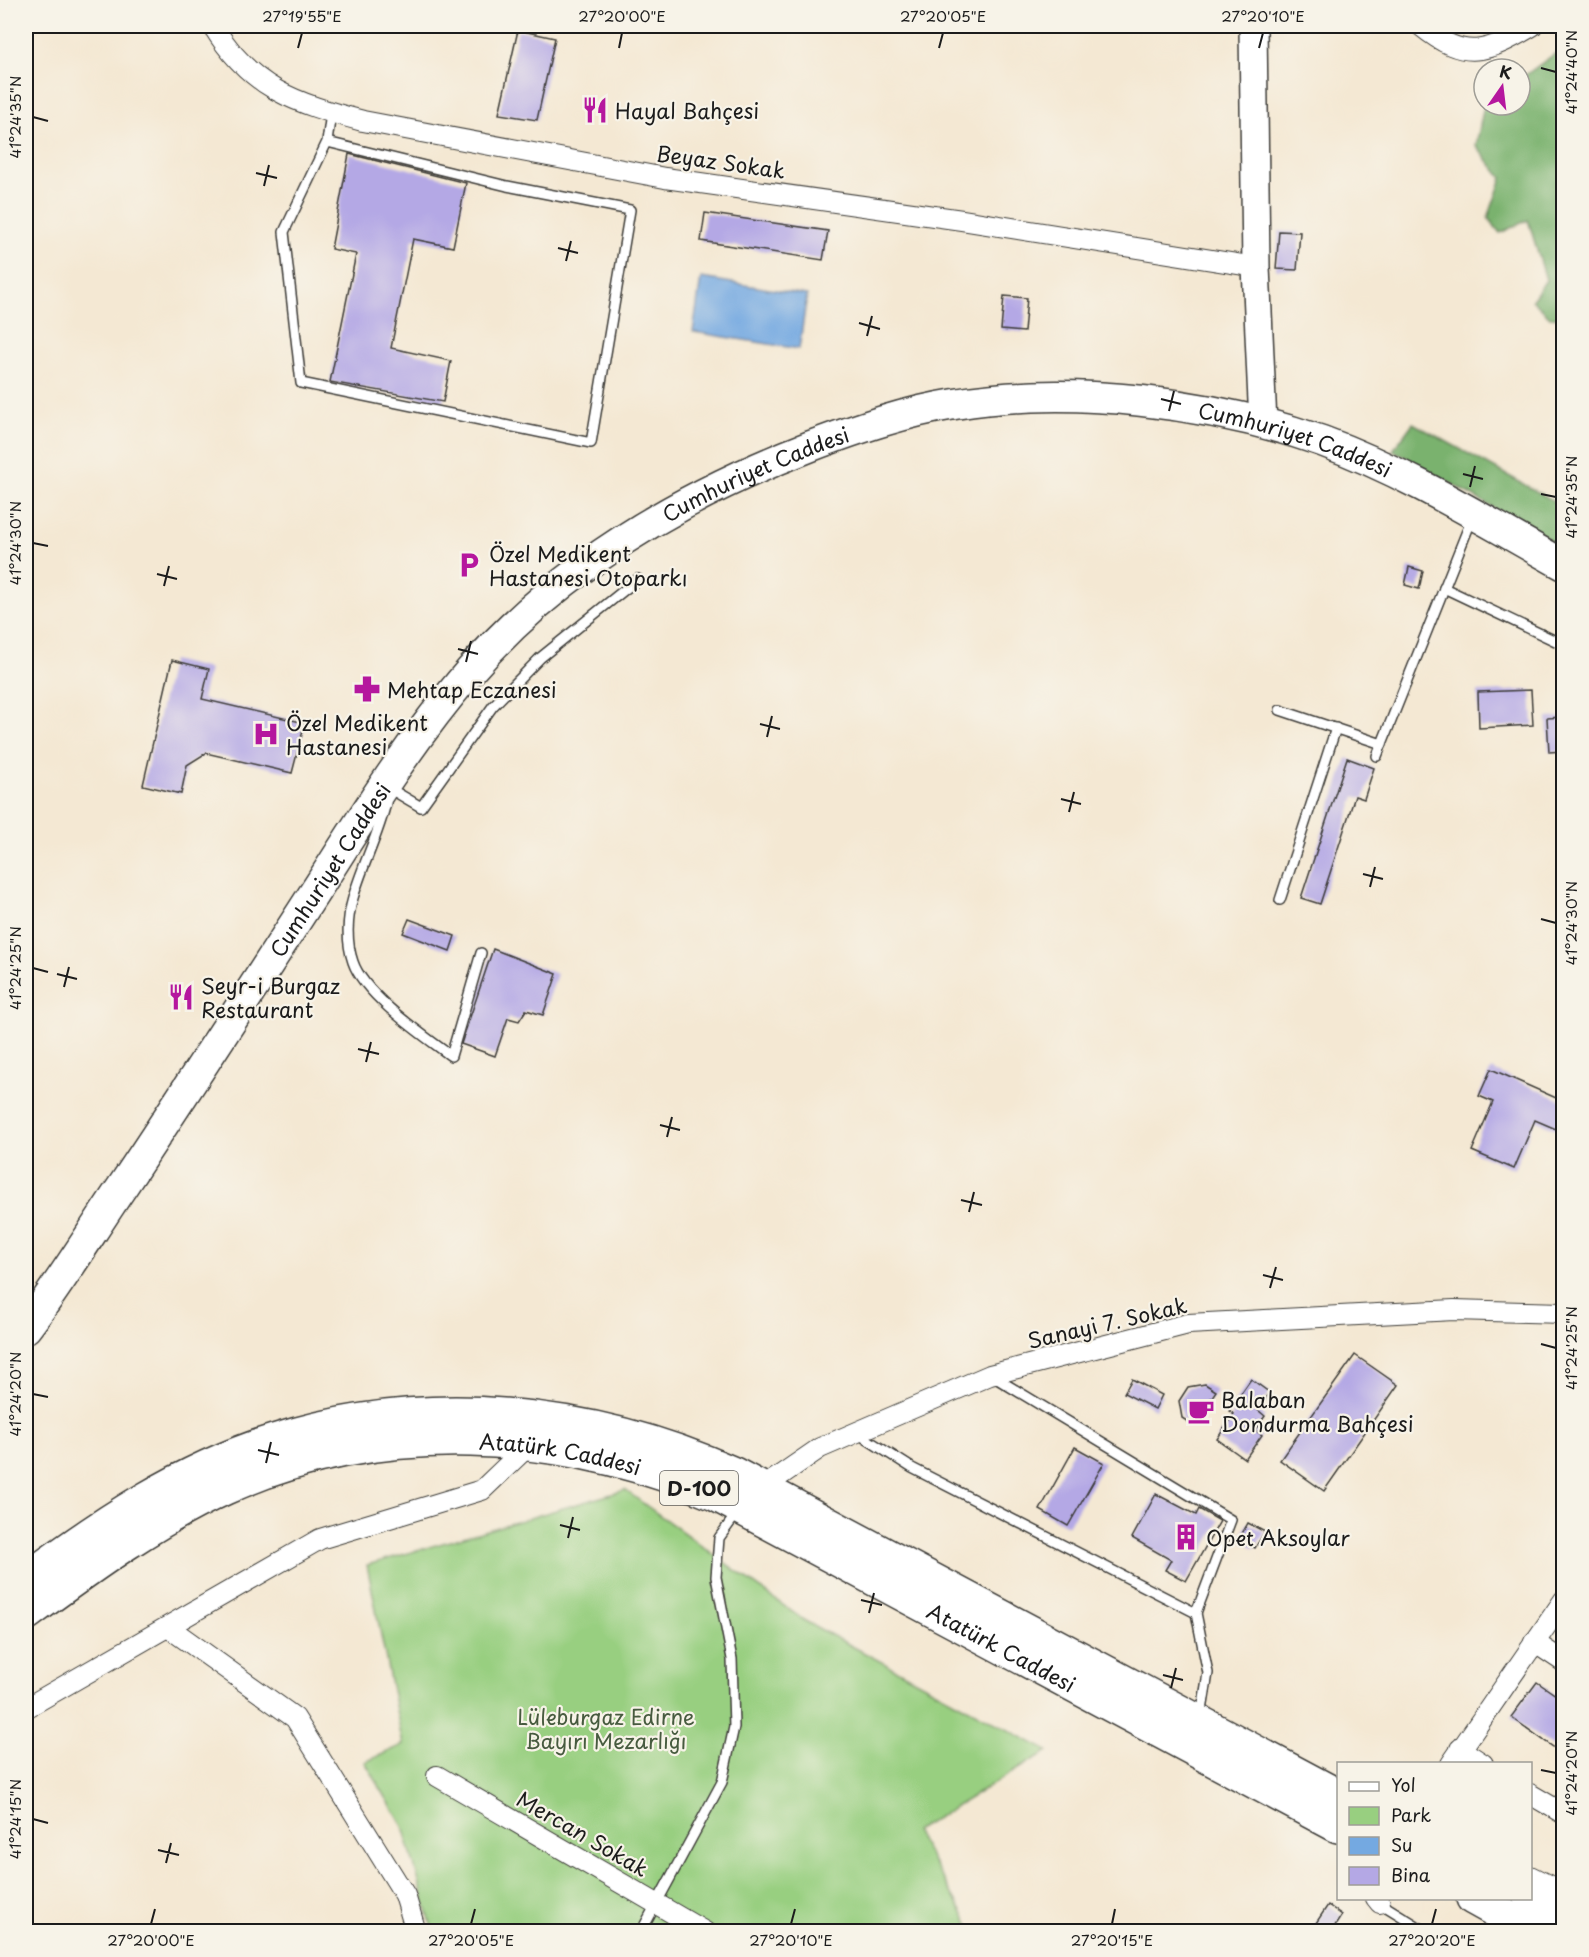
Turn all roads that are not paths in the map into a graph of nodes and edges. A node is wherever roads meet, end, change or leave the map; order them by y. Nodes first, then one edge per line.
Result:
1 (213, 26) edge
2 (1253, 26) edge
3 (1532, 26) edge
4 (1428, 28) edge
5 (331, 113) junction
6 (327, 142) junction
7 (1256, 267) junction
8 (1263, 424) junction
9 (1473, 514) junction
10 (1563, 565) edge
11 (638, 579) dead end
12 (1444, 588) junction
13 (1563, 645) edge
14 (1280, 710) dead end
15 (1336, 728) junction
16 (1382, 744) junction
17 (1377, 756) dead end
18 (385, 786) junction
19 (1280, 900) dead end
20 (481, 953) dead end
21 (1563, 1313) edge
22 (26, 1328) edge
23 (990, 1375) junction
24 (856, 1432) junction
25 (530, 1444) junction
26 (752, 1498) junction
27 (26, 1580) edge
28 (1563, 1600) edge
29 (1196, 1613) junction
30 (26, 1614) edge
31 (168, 1627) junction
32 (1534, 1642) junction
33 (1563, 1662) edge
34 (26, 1708) edge
35 (1200, 1723) junction
36 (1455, 1756) edge
37 (1476, 1762) edge
38 (437, 1776) dead end
39 (1337, 1795) edge
40 (1532, 1795) edge
41 (1563, 1814) edge
42 (1337, 1825) edge
43 (1532, 1877) edge
44 (1563, 1893) edge
45 (1532, 1899) edge
46 (1475, 1900) edge
47 (1378, 1901) edge
48 (657, 1903) junction
49 (1563, 1916) edge
50 (416, 1932) edge
51 (641, 1932) edge
52 (705, 1932) edge
53 (1427, 1932) edge
54 (1534, 1932) edge

1 - 5 street, Beyaz Sokak
2 - 7 street
3 - 4 street
5 - 6 lane
5 - 7 street, Beyaz Sokak
6 - 6 lane
7 - 8 street
8 - 9 main road, Cumhuriyet Caddesi
8 - 18 main road, Cumhuriyet Caddesi
9 - 10 main road, Cumhuriyet Caddesi
9 - 12 lane
11 - 18 lane
12 - 13 lane
12 - 16 lane
14 - 15 lane
15 - 16 lane
15 - 19 lane
16 - 17 lane
18 - 20 lane
18 - 22 main road, Cumhuriyet Caddesi
21 - 23 street, Sanayi 7. Sokak
23 - 24 street, Sanayi 7. Sokak
23 - 29 lane
24 - 26 street, Sanayi 7. Sokak
24 - 29 lane
25 - 26 highway, Atatürk Caddesi / D-100
25 - 30 highway, Atatürk Caddesi / D-100
25 - 31 street
26 - 27 highway, Atatürk Caddesi / D-100
26 - 35 highway, Atatürk Caddesi / D-100
26 - 42 highway, Atatürk Caddesi / D-100
26 - 48 lane
28 - 32 street
29 - 35 lane
31 - 34 street
31 - 50 street
32 - 33 street
32 - 36 street
35 - 39 highway, Atatürk Caddesi / D-100
36 - 37 street
38 - 48 street, Mercan Sokak
40 - 41 street
43 - 44 street
45 - 49 highway
46 - 54 highway
47 - 53 lane
48 - 51 lane
48 - 52 street, Mercan Sokak

